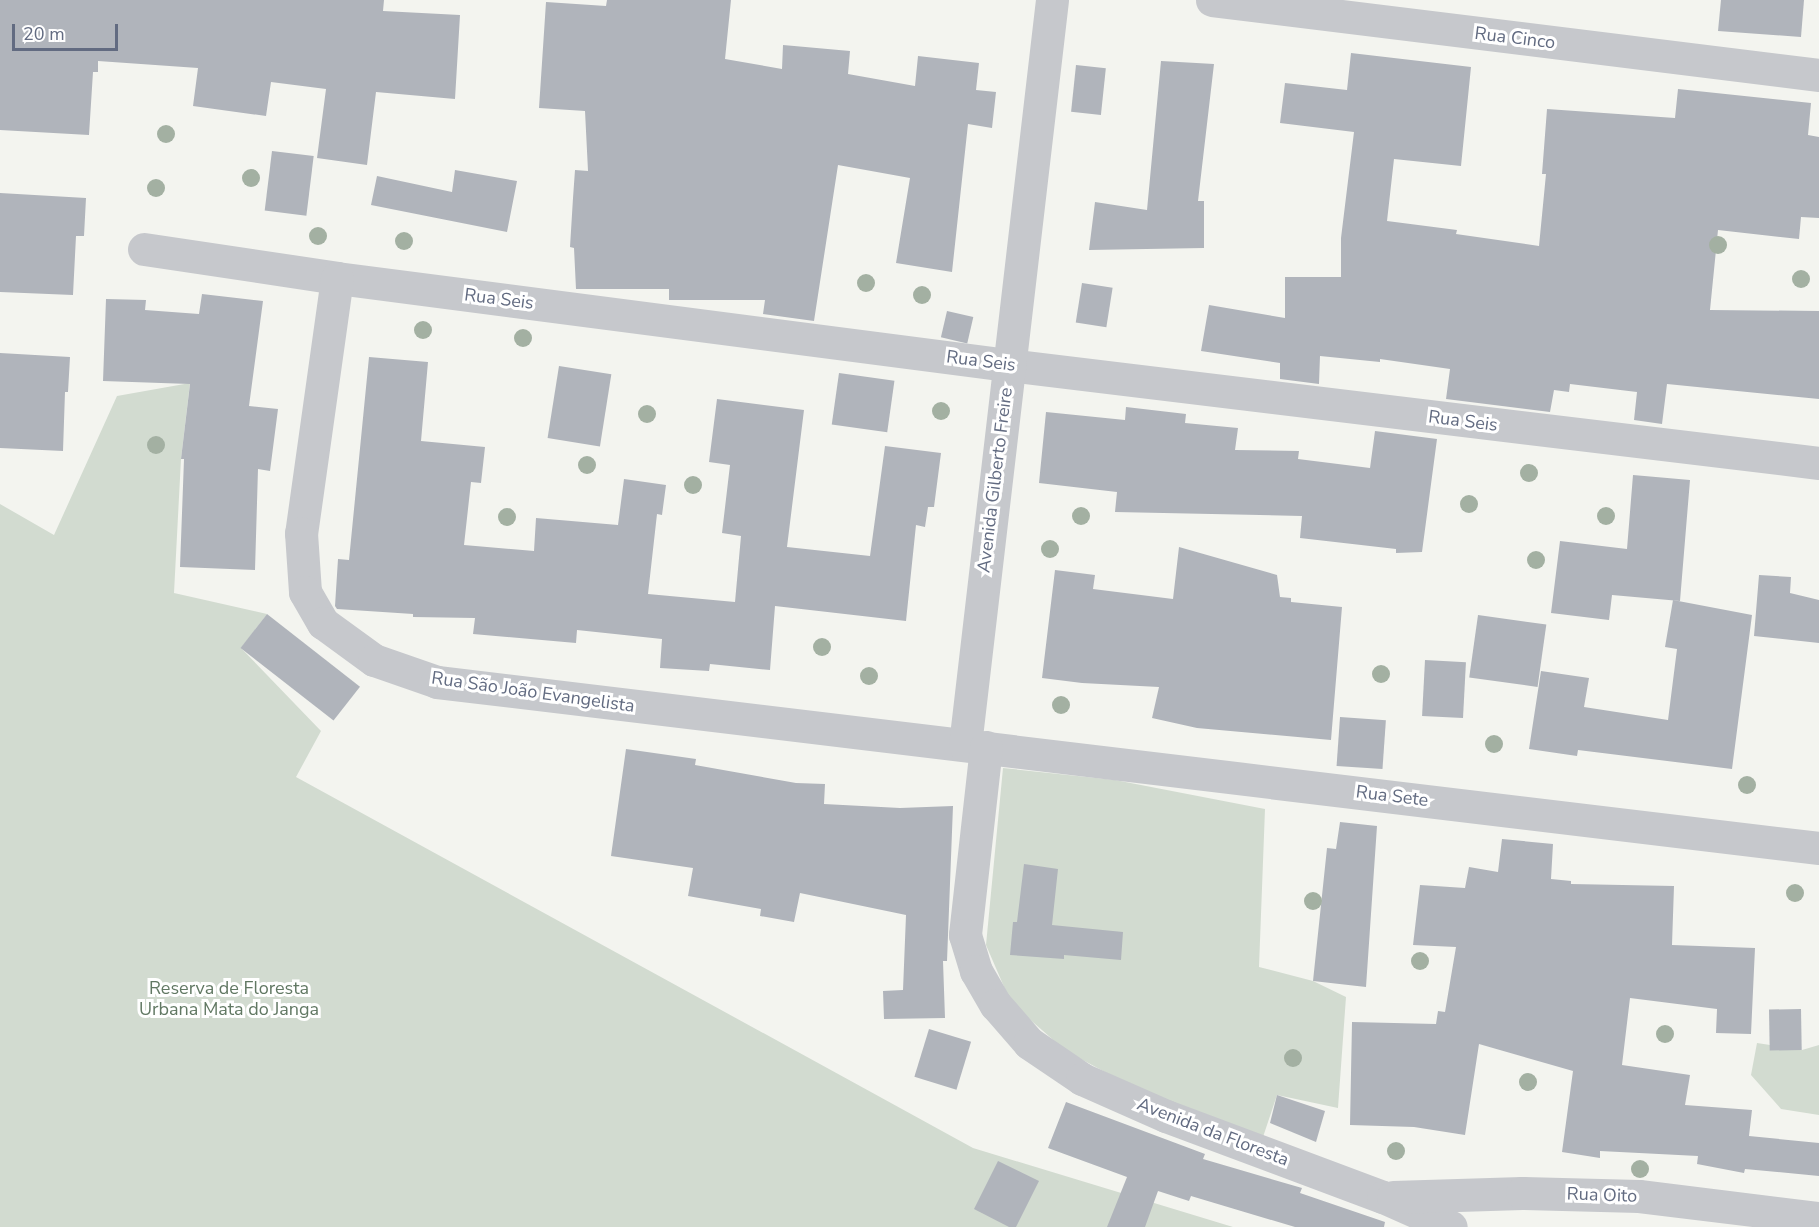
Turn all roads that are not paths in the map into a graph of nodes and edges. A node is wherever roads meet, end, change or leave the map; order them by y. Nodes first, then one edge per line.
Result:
1 (1052, 0) edge
2 (1212, 0) edge
3 (1819, 75) edge
4 (144, 249) dead end
5 (337, 278) junction
6 (1008, 365) junction
7 (1819, 464) edge
8 (975, 746) junction
9 (1819, 848) edge
10 (996, 1005) joint
11 (1383, 1197) junction
12 (1819, 1218) edge
13 (1451, 1227) edge

1 - 6 street, Avenida Gilberto Freire
2 - 3 street, Rua Cinco
4 - 5 street, Rua Seis
5 - 6 street, Rua Seis
5 - 8 street, Rua São João Evangelista
6 - 7 street, Rua Seis
6 - 8 street, Avenida Gilberto Freire
8 - 9 street, Rua Sete
8 - 10 street, Avenida Gilberto Freire
10 - 11 street, Avenida da Floresta
11 - 12 street, Rua Oito
11 - 13 street, Avenida da Floresta

